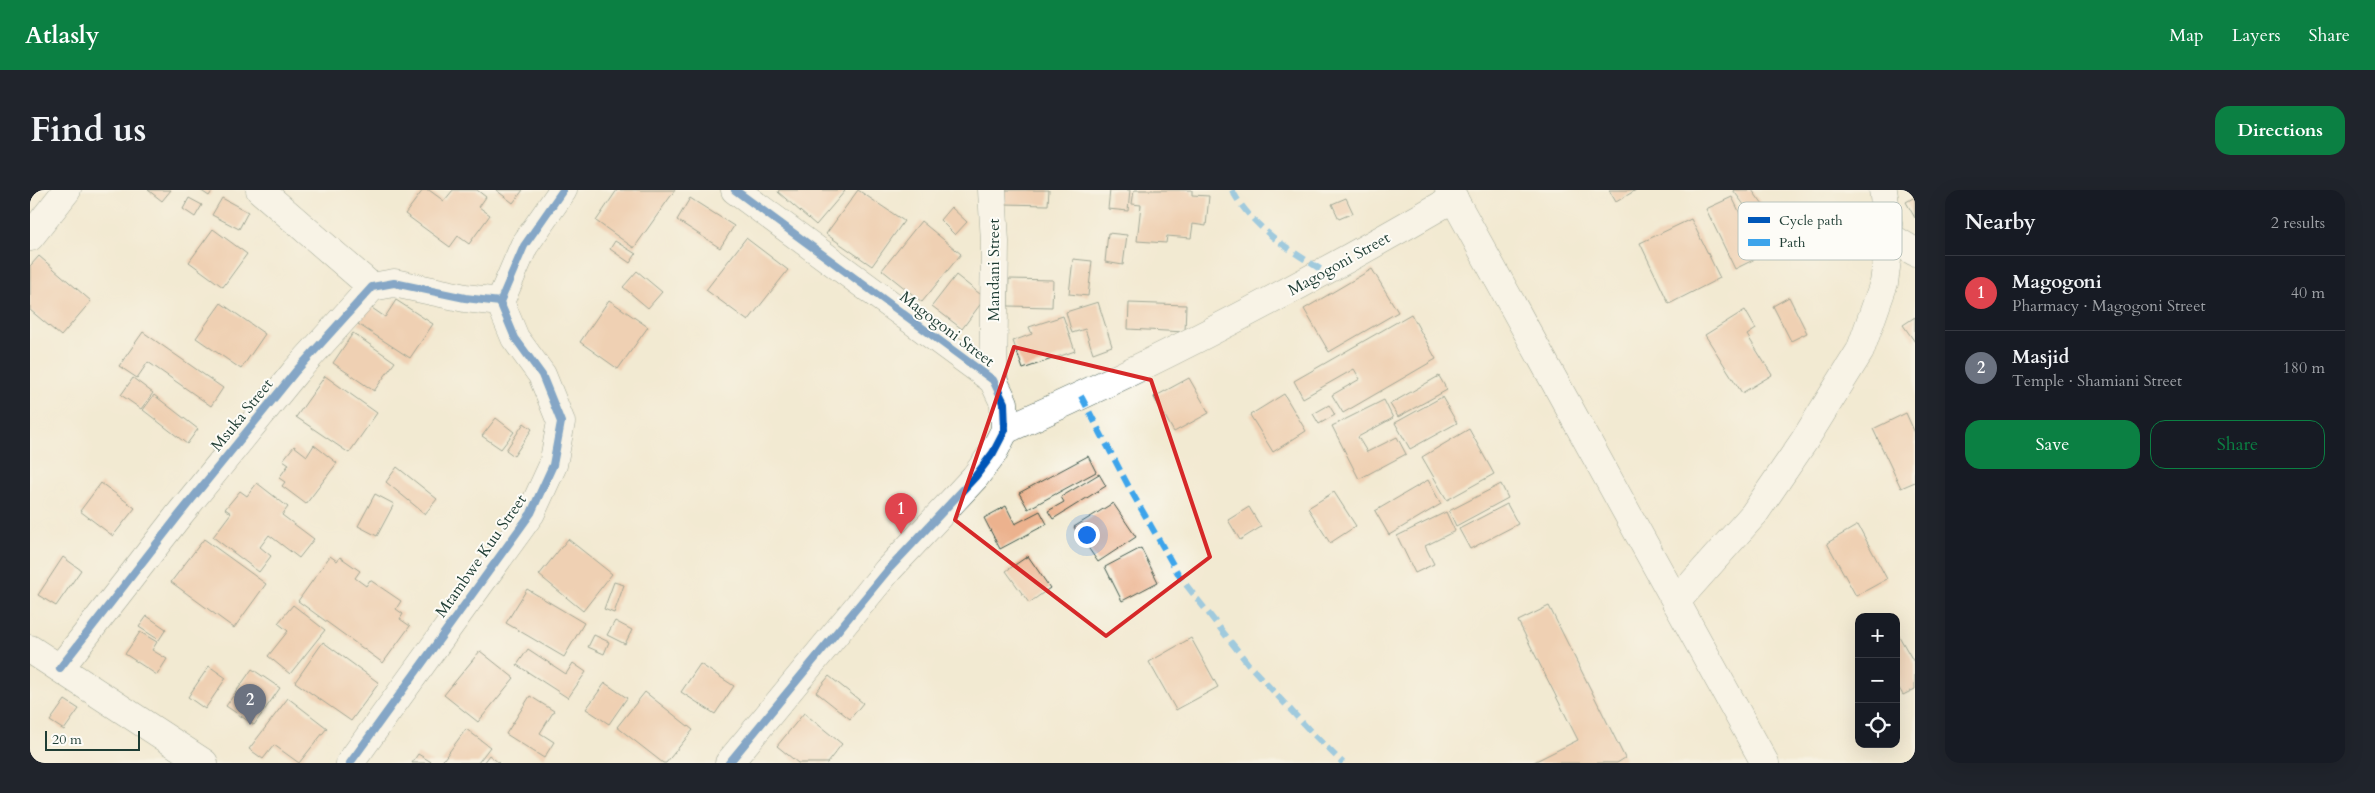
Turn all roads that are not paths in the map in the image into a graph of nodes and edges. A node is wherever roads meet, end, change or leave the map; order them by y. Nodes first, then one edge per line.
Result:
1 (67, 190) edge
2 (260, 190) edge
3 (563, 190) edge
4 (735, 190) edge
5 (992, 190) edge
6 (1451, 194) edge
7 (30, 237) edge
8 (1902, 244) edge
9 (1915, 252) edge
10 (1887, 260) edge
11 (372, 287) junction
12 (500, 302) junction
13 (993, 380) junction
14 (1005, 430) junction
15 (1676, 602) junction
16 (30, 649) edge
17 (60, 668) junction
18 (204, 763) edge
19 (350, 763) edge
20 (729, 763) edge
21 (1765, 763) edge

1 - 7 main road
2 - 11 main road
3 - 12 main road
4 - 13 main road, Magogoni Street
5 - 13 main road, Mandani Street
6 - 14 main road, Magogoni Street
6 - 15 main road
8 - 9 main road
10 - 15 main road
11 - 12 main road
11 - 17 main road, Msuka Street
12 - 19 main road, Mtambwe Kuu Street
13 - 14 main road, Magogoni Street
14 - 20 main road, Magogoni Street
15 - 21 main road
16 - 17 main road
17 - 18 main road

